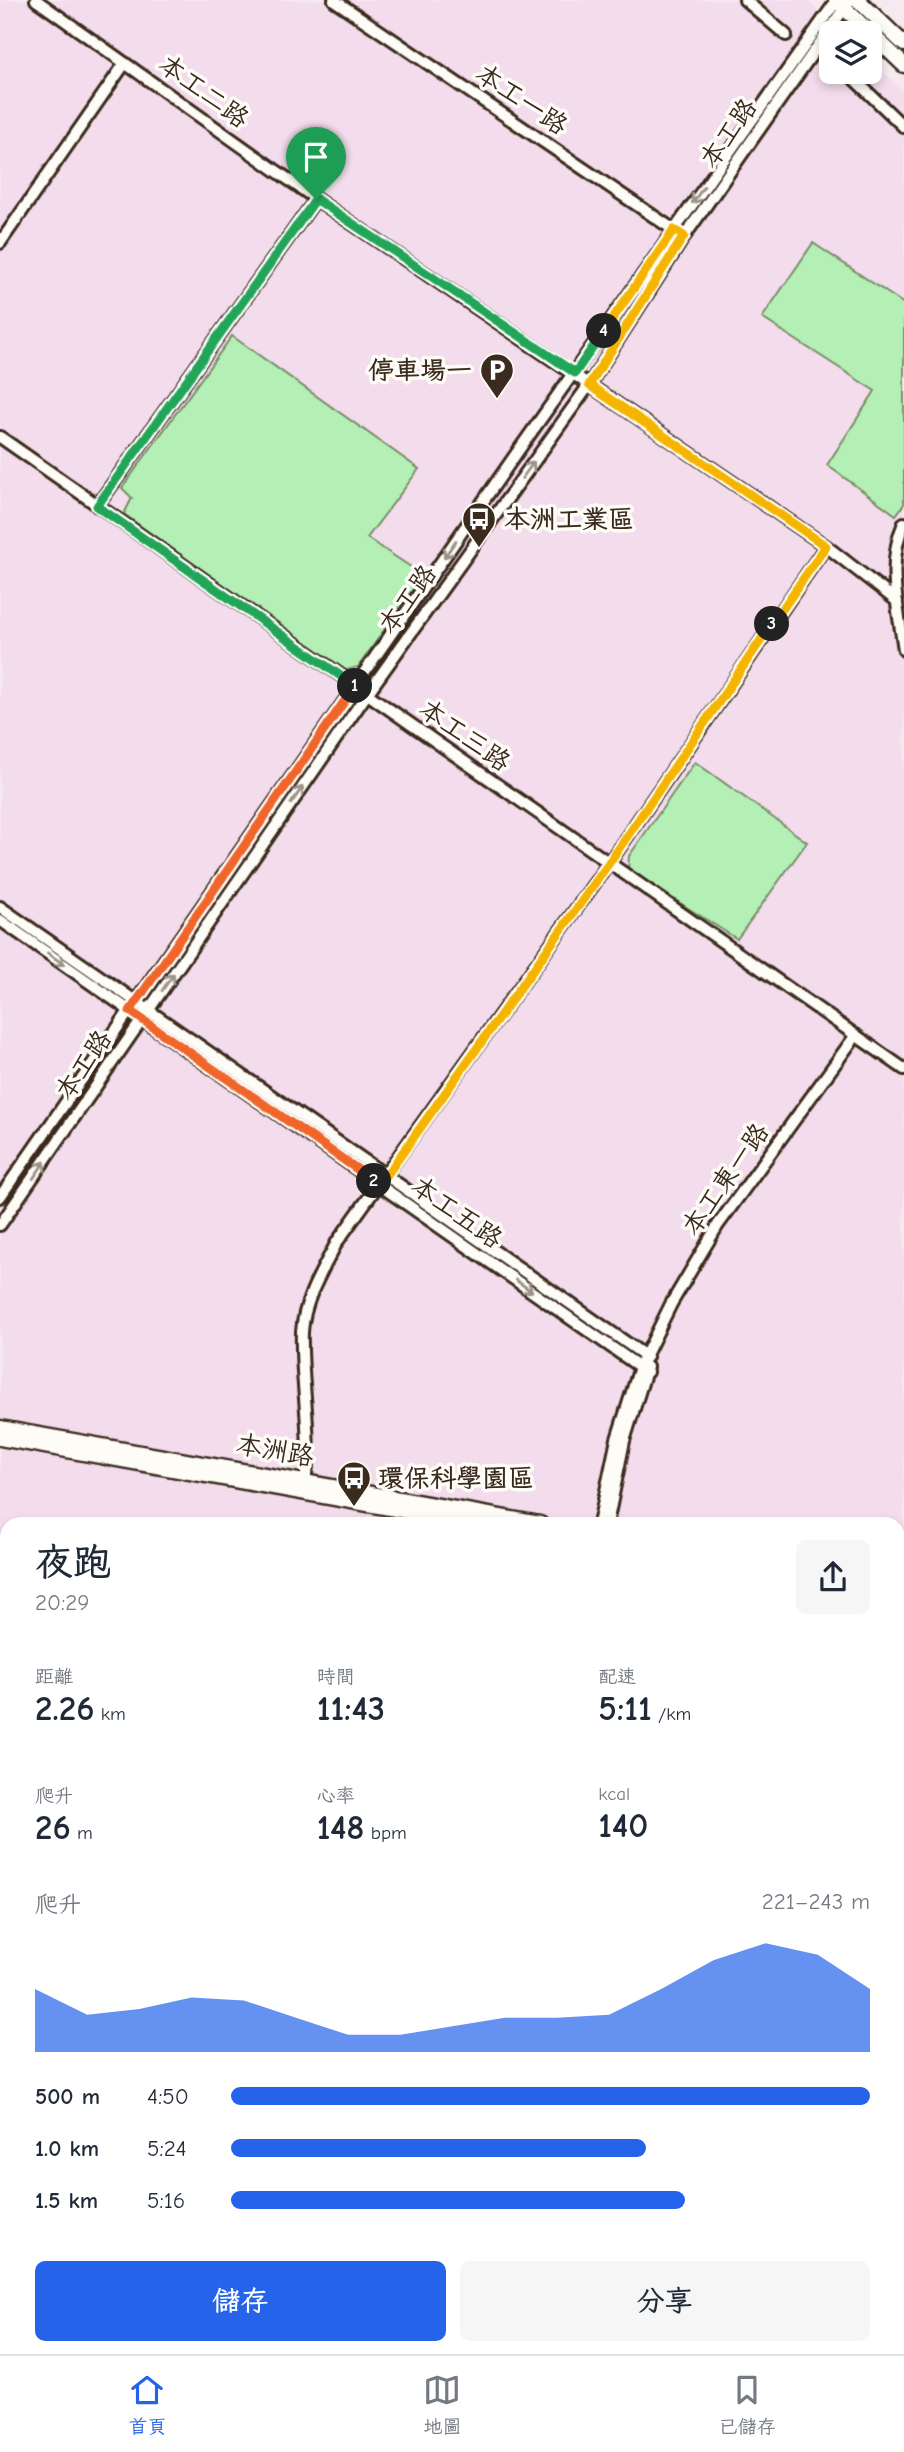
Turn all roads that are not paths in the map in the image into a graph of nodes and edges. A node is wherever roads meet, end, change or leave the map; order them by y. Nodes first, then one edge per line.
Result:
1 (36, 0) edge
2 (334, 0) edge
3 (745, 0) edge
4 (858, 0) edge
5 (841, 1) edge
6 (786, 35) dead end
7 (904, 44) edge
8 (125, 63) junction
9 (904, 65) edge
10 (859, 84) edge
11 (904, 127) edge
12 (316, 199) junction
13 (674, 230) junction
14 (684, 236) junction
15 (0, 243) edge
16 (575, 373) junction
17 (589, 385) junction
18 (0, 437) edge
19 (97, 506) junction
20 (904, 523) edge
21 (826, 546) junction
22 (897, 601) junction
23 (904, 650) edge
24 (355, 686) junction
25 (367, 694) junction
26 (609, 863) junction
27 (0, 907) edge
28 (0, 920) edge
29 (133, 1006) junction
30 (145, 1015) junction
31 (856, 1035) junction
32 (904, 1069) edge
33 (383, 1181) junction
34 (1, 1192) edge
35 (16, 1203) junction
36 (0, 1225) edge
37 (645, 1365) junction
38 (0, 1428) edge
39 (0, 1438) edge
40 (305, 1486) junction
41 (447, 1517) edge
42 (497, 1517) edge
43 (601, 1517) edge
44 (608, 1517) edge

1 - 8 street, 本工二路
2 - 13 street, 本工一路
3 - 6 street
4 - 7 main road
5 - 9 main road
5 -> 13 street, 本工路
5 - 14 street, 本工路
8 - 12 street, 本工二路
8 - 15 street
10 - 11 street
12 - 16 street, 本工二路
12 - 19 street
13 - 14 street, 本工一路
13 - 16 street, 本工路
14 - 17 street, 本工路
16 - 17 street, 本工二路
16 -> 24 street, 本工路
17 - 21 street, 本工二路
25 -> 17 street, 本工路
18 - 19 street, 本工三路
19 - 24 street, 本工三路
20 - 22 street
21 - 22 street, 本工二路
21 - 26 street
22 - 23 street
24 - 25 street, 本工三路
24 - 29 street, 本工路
25 - 26 street, 本工三路
30 -> 25 street, 本工路
26 - 31 street, 本工三路
26 - 33 street
27 - 29 street, 本工五路
28 -> 29 street, 本工五路
29 - 30 street, 本工五路
29 - 34 street, 本工路
30 - 33 street, 本工五路
35 -> 30 street, 本工路
31 - 32 street, 本工三路
31 - 37 street, 本工東一路
33 - 37 street, 本工五路
33 - 40 street
34 - 35 street
35 - 36 street, 本工路
37 - 43 street, 本工東一路
37 - 44 street, 本工東一路
38 - 40 main road, 本洲路
39 - 40 main road, 本洲路
40 - 41 main road, 本洲路
40 - 42 main road, 本洲路

